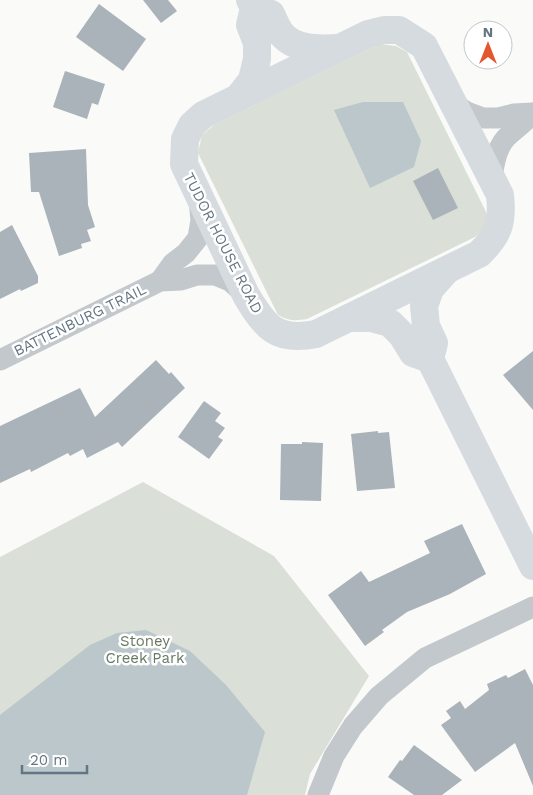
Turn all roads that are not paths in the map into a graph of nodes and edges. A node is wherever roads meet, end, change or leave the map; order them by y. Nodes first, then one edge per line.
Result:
1 (252, 4) edge
2 (340, 48) junction
3 (238, 98) junction
4 (453, 103) junction
5 (533, 113) edge
6 (492, 178) junction
7 (198, 194) junction
8 (447, 270) junction
9 (160, 281) junction
10 (246, 295) junction
11 (349, 318) junction
12 (430, 359) junction
13 (0, 360) edge
14 (533, 566) edge
15 (533, 607) edge
16 (318, 795) edge

1 - 2 street, TUDOR HOUSE ROAD
1 - 3 street, TUDOR HOUSE ROAD
2 - 3 street, TUDOR HOUSE ROAD
2 - 4 street, TUDOR HOUSE ROAD
3 - 7 street, TUDOR HOUSE ROAD
4 - 5 street
4 - 6 street, TUDOR HOUSE ROAD
5 - 6 street
6 - 8 street, TUDOR HOUSE ROAD
7 - 9 street, BATTENBURG TRAIL
7 - 10 street, TUDOR HOUSE ROAD
8 - 11 street, TUDOR HOUSE ROAD
8 - 12 street, TUDOR HOUSE ROAD
9 - 10 street, BATTENBURG TRAIL
9 - 13 street, BATTENBURG TRAIL
10 - 11 street, TUDOR HOUSE ROAD
11 - 12 street, TUDOR HOUSE ROAD
12 - 14 street, TUDOR HOUSE ROAD
15 - 16 street

